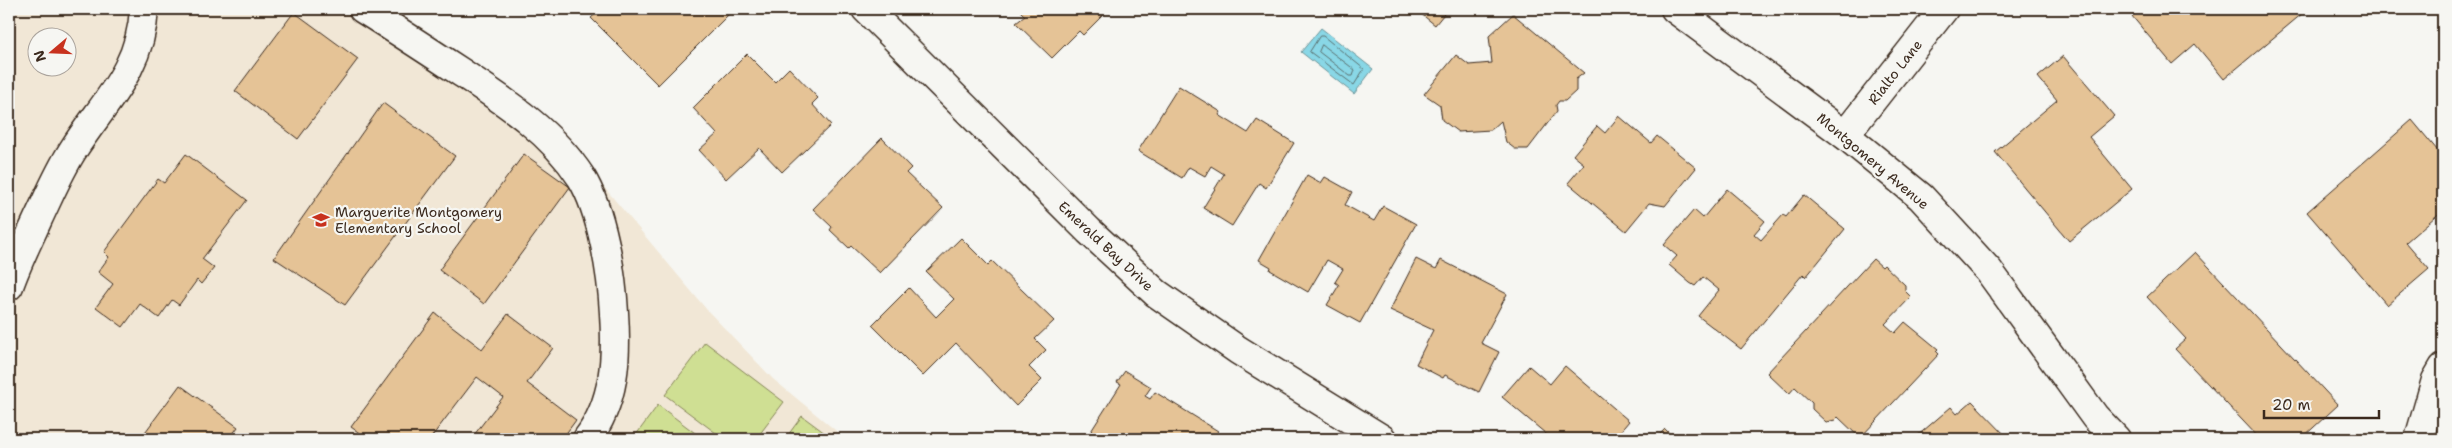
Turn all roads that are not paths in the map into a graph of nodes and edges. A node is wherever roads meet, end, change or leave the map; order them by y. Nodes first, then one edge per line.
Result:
1 (144, 9) edge
2 (363, 9) edge
3 (866, 9) edge
4 (1675, 9) edge
5 (1944, 9) edge
6 (1845, 135) junction
7 (9, 286) edge
8 (2443, 368) edge
9 (587, 439) edge
10 (1382, 439) edge
11 (2116, 439) edge
12 (2419, 439) edge

1 - 7 street
2 - 9 street
3 - 10 street, Emerald Bay Drive
4 - 6 street, Montgomery Avenue
5 - 6 street, Rialto Lane
6 - 11 street, Montgomery Avenue
8 - 12 street

